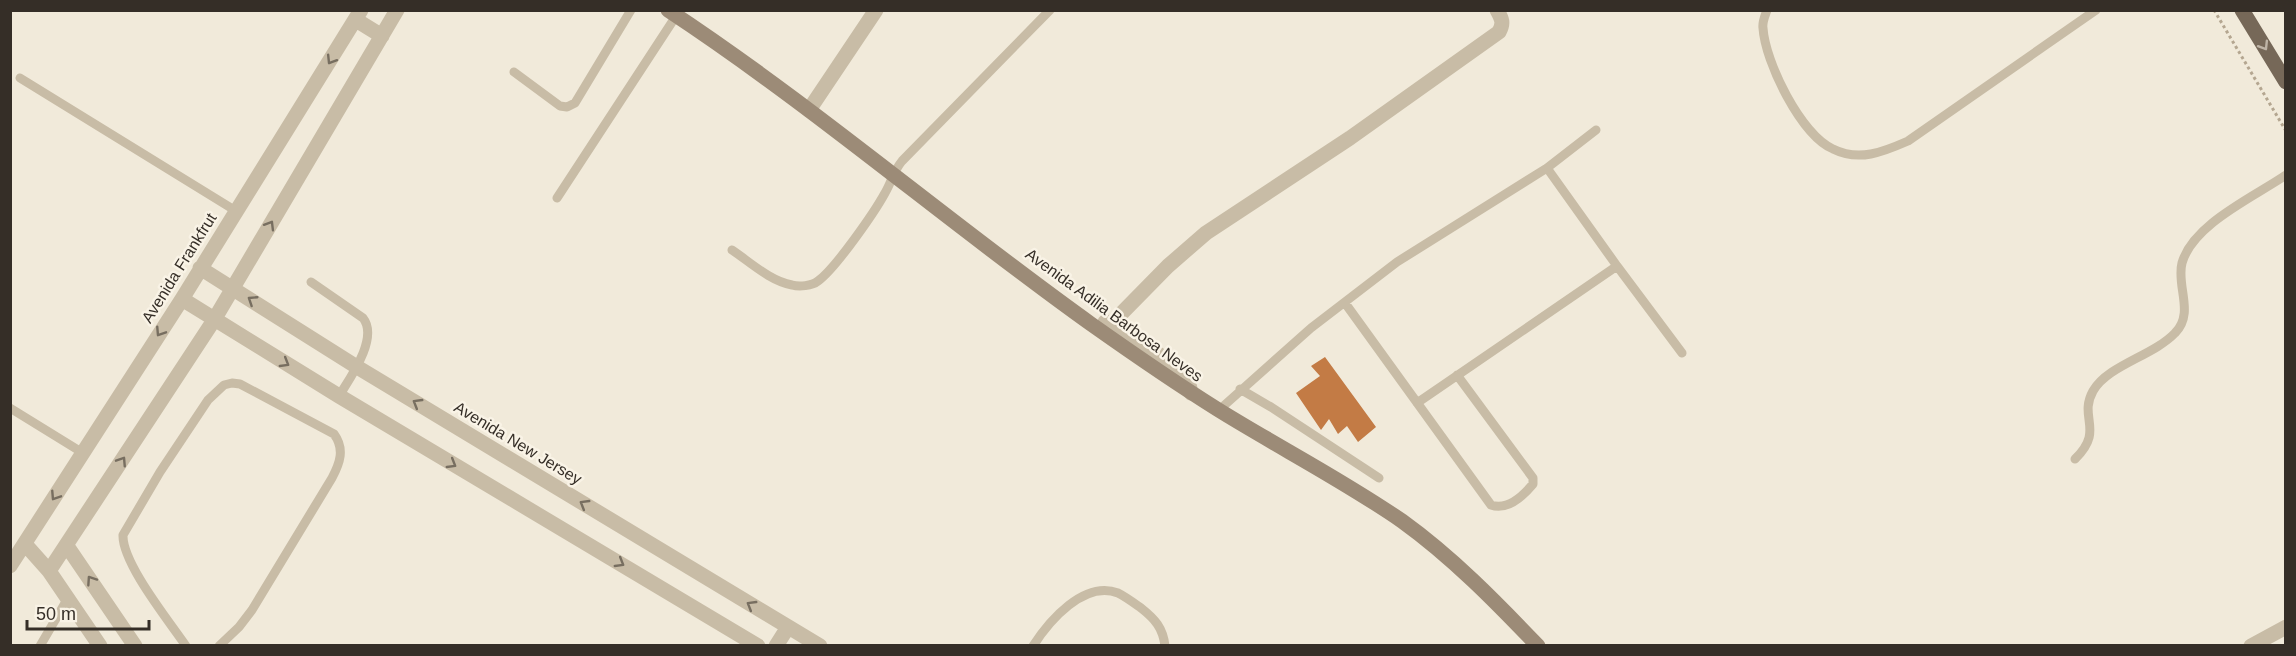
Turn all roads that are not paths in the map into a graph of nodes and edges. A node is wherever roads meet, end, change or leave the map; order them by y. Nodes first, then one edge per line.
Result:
1 (397, 10) edge
2 (631, 10) edge
3 (876, 10) edge
4 (1050, 10) edge
5 (1497, 10) edge
6 (1767, 10) edge
7 (2096, 10) edge
8 (2242, 10) edge
9 (672, 13) edge
10 (359, 15) edge
11 (382, 36) junction
12 (514, 72) dead end
13 (20, 78) dead end
14 (2286, 81) edge
15 (809, 110) junction
16 (1596, 130) dead end
17 (1547, 168) junction
18 (893, 172) junction
19 (2286, 175) edge
20 (557, 198) dead end
21 (236, 211) junction
22 (732, 250) dead end
23 (1617, 266) junction
24 (200, 268) junction
25 (311, 282) dead end
26 (233, 288) junction
27 (182, 299) junction
28 (1345, 303) junction
29 (214, 320) junction
30 (1090, 323) junction
31 (1112, 323) junction
32 (1682, 353) dead end
33 (357, 367) junction
34 (1457, 375) junction
35 (1240, 389) junction
36 (1191, 393) junction
37 (339, 396) junction
38 (1417, 403) junction
39 (10, 408) edge
40 (1219, 410) junction
41 (83, 453) junction
42 (2075, 459) dead end
43 (1379, 478) dead end
44 (25, 544) junction
45 (67, 546) junction
46 (10, 566) edge
47 (49, 571) junction
48 (68, 598) junction
49 (788, 627) junction
50 (2286, 627) edge
51 (40, 645) edge
52 (100, 645) edge
53 (135, 645) edge
54 (186, 645) edge
55 (219, 645) edge
56 (758, 645) edge
57 (777, 645) edge
58 (820, 645) edge
59 (1033, 645) edge
60 (1165, 645) edge
61 (1538, 645) edge
62 (2252, 645) edge

1 - 11 street
2 - 12 lane
3 - 15 street
4 - 18 lane
5 - 31 street
6 - 7 lane
8 -> 14 main road
9 - 15 street, Avenida Adilia Barbosa Neves
9 - 20 lane
10 - 11 street
10 -> 21 street, Avenida Frankfrut
26 -> 11 street
13 - 21 lane
15 - 18 street, Avenida Adilia Barbosa Neves
16 - 17 lane
17 - 23 lane
17 - 28 lane
18 - 22 lane
18 - 30 street, Avenida Adilia Barbosa Neves
19 - 42 lane
21 - 24 street, Avenida Frankfrut
23 - 32 lane
23 - 34 lane
24 - 26 street, Avenida New Jersey
24 - 27 street, Avenida Frankfrut
25 - 33 lane
26 - 29 street
33 -> 26 street, Avenida New Jersey
27 - 29 street
27 -> 41 street, Avenida Frankfrut
28 - 35 lane
28 - 38 lane
29 -> 37 street
45 -> 29 street
30 - 31 street
30 - 36 street, Avenida Adilia Barbosa Neves
31 - 36 street
33 - 37 lane
49 -> 33 street, Avenida New Jersey
34 - 38 lane
34 - 38 lane
35 - 40 lane
35 - 43 lane
36 - 40 street, Avenida Adilia Barbosa Neves
37 -> 56 street
39 - 41 lane
40 - 61 street, Avenida Adilia Barbosa Neves
41 -> 44 street, Avenida Frankfrut
44 - 46 street, Avenida Frankfrut
44 - 47 street
45 - 47 street
53 -> 45 street
47 - 48 street
48 - 51 lane
48 - 52 street
49 - 57 street
49 - 58 street, Avenida New Jersey
50 - 62 street
54 - 55 lane
59 - 60 lane

